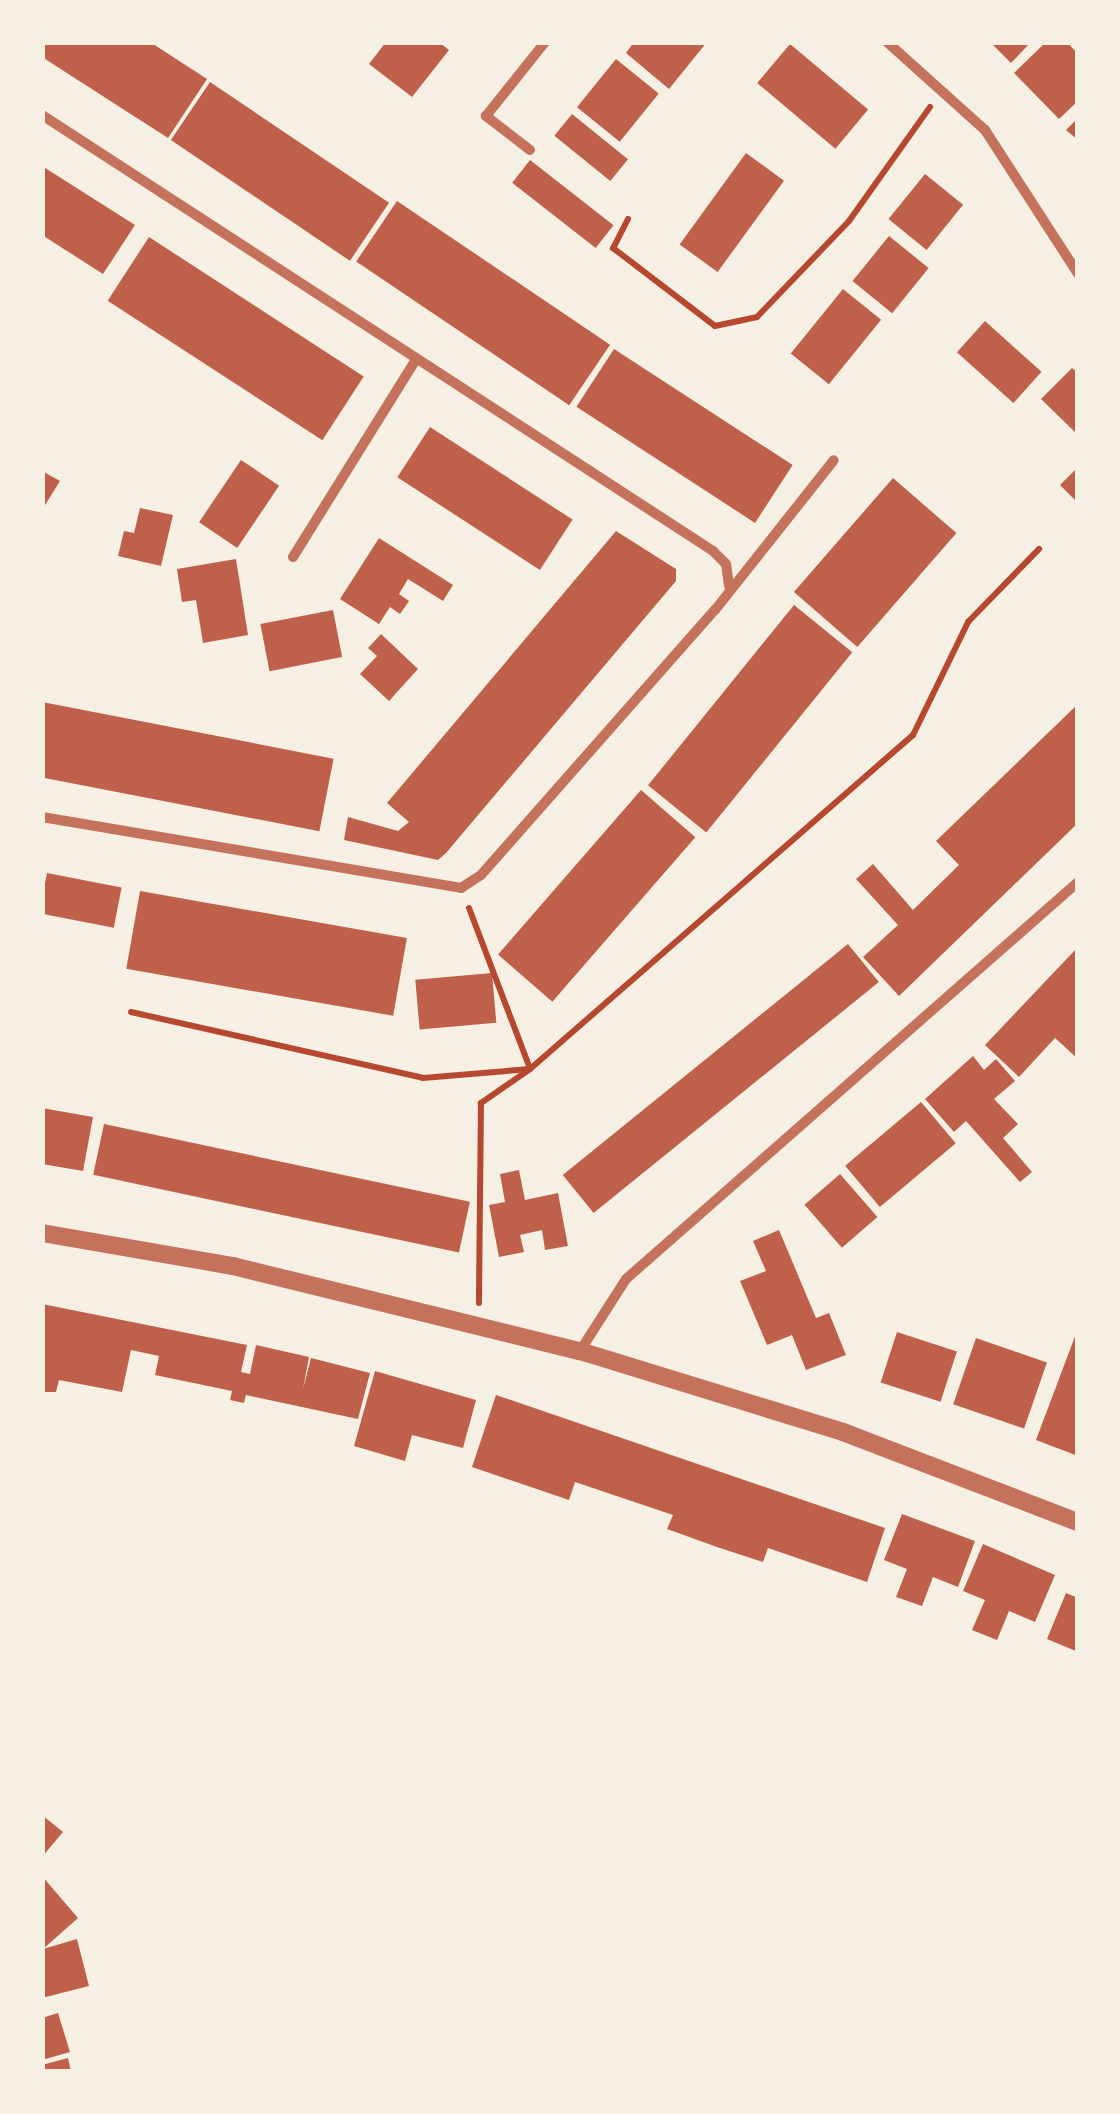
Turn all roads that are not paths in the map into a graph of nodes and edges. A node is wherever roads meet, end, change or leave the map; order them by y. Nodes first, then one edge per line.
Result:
1 (545, 42) edge
2 (887, 42) edge
3 (42, 115) edge
4 (530, 150) dead end
5 (1078, 274) edge
6 (415, 361) junction
7 (834, 460) dead end
8 (293, 557) dead end
9 (729, 586) junction
10 (42, 817) edge
11 (1078, 882) edge
12 (42, 1233) edge
13 (580, 1351) junction
14 (1078, 1522) edge

1 - 4 street
2 - 5 street
3 - 6 street
6 - 8 street
6 - 9 street
7 - 9 street
9 - 10 street
11 - 13 street
12 - 13 street
13 - 14 street

